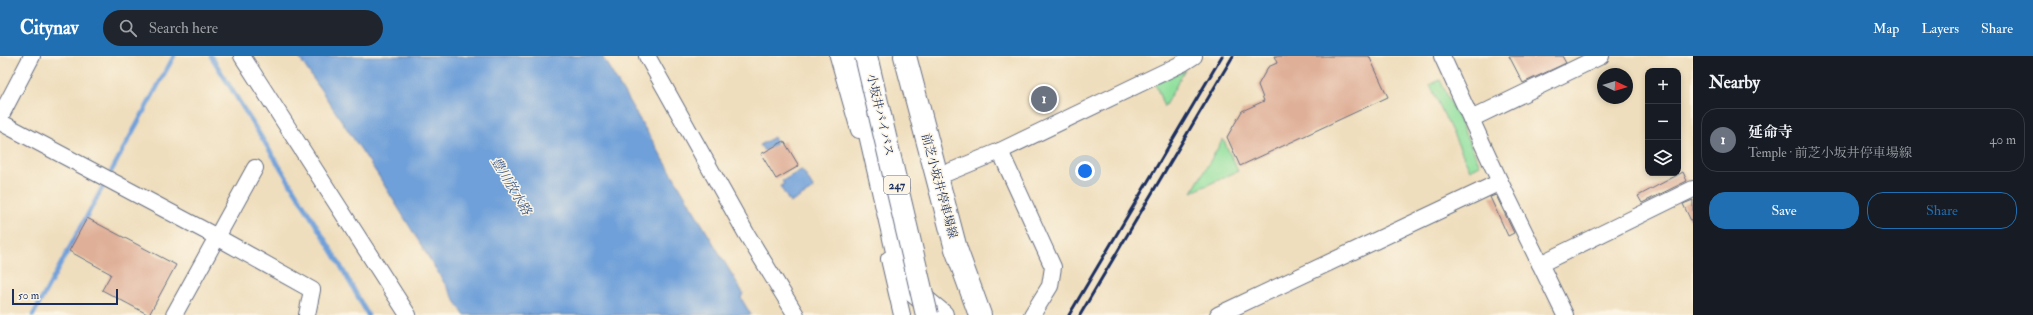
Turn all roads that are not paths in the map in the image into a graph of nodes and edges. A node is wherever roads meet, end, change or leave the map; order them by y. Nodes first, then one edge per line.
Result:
1 (32, 56) edge
2 (242, 56) edge
3 (647, 56) edge
4 (838, 56) edge
5 (852, 56) edge
6 (866, 56) edge
7 (905, 56) edge
8 (1194, 56) edge
9 (1442, 56) edge
10 (1601, 56) edge
11 (0, 116) edge
12 (1471, 119) junction
13 (0, 122) edge
14 (1000, 151) junction
15 (255, 168) dead end
16 (937, 177) junction
17 (1500, 182) junction
18 (1693, 189) edge
19 (217, 237) junction
20 (1540, 264) junction
21 (174, 315) edge
22 (307, 315) edge
23 (408, 315) edge
24 (796, 315) edge
25 (902, 315) edge
26 (927, 315) edge
27 (942, 315) edge
28 (980, 315) edge
29 (1032, 315) edge
30 (1218, 315) edge
31 (1565, 315) edge

1 - 11 street
2 - 23 street
3 - 24 street
4 - 25 street
5 - 27 main road
6 - 26 main road, 小坂井バイパス / 247, bridge
7 - 16 main road, 前芝小坂井停車場線
8 - 14 street
9 - 12 street
10 - 12 street
12 - 17 street
13 - 19 street
14 - 16 street
14 - 29 street
15 - 19 street
16 - 28 main road, 前芝小坂井停車場線
17 - 20 street
17 - 30 street
18 - 20 street
19 - 21 street
19 - 22 street
20 - 31 street

